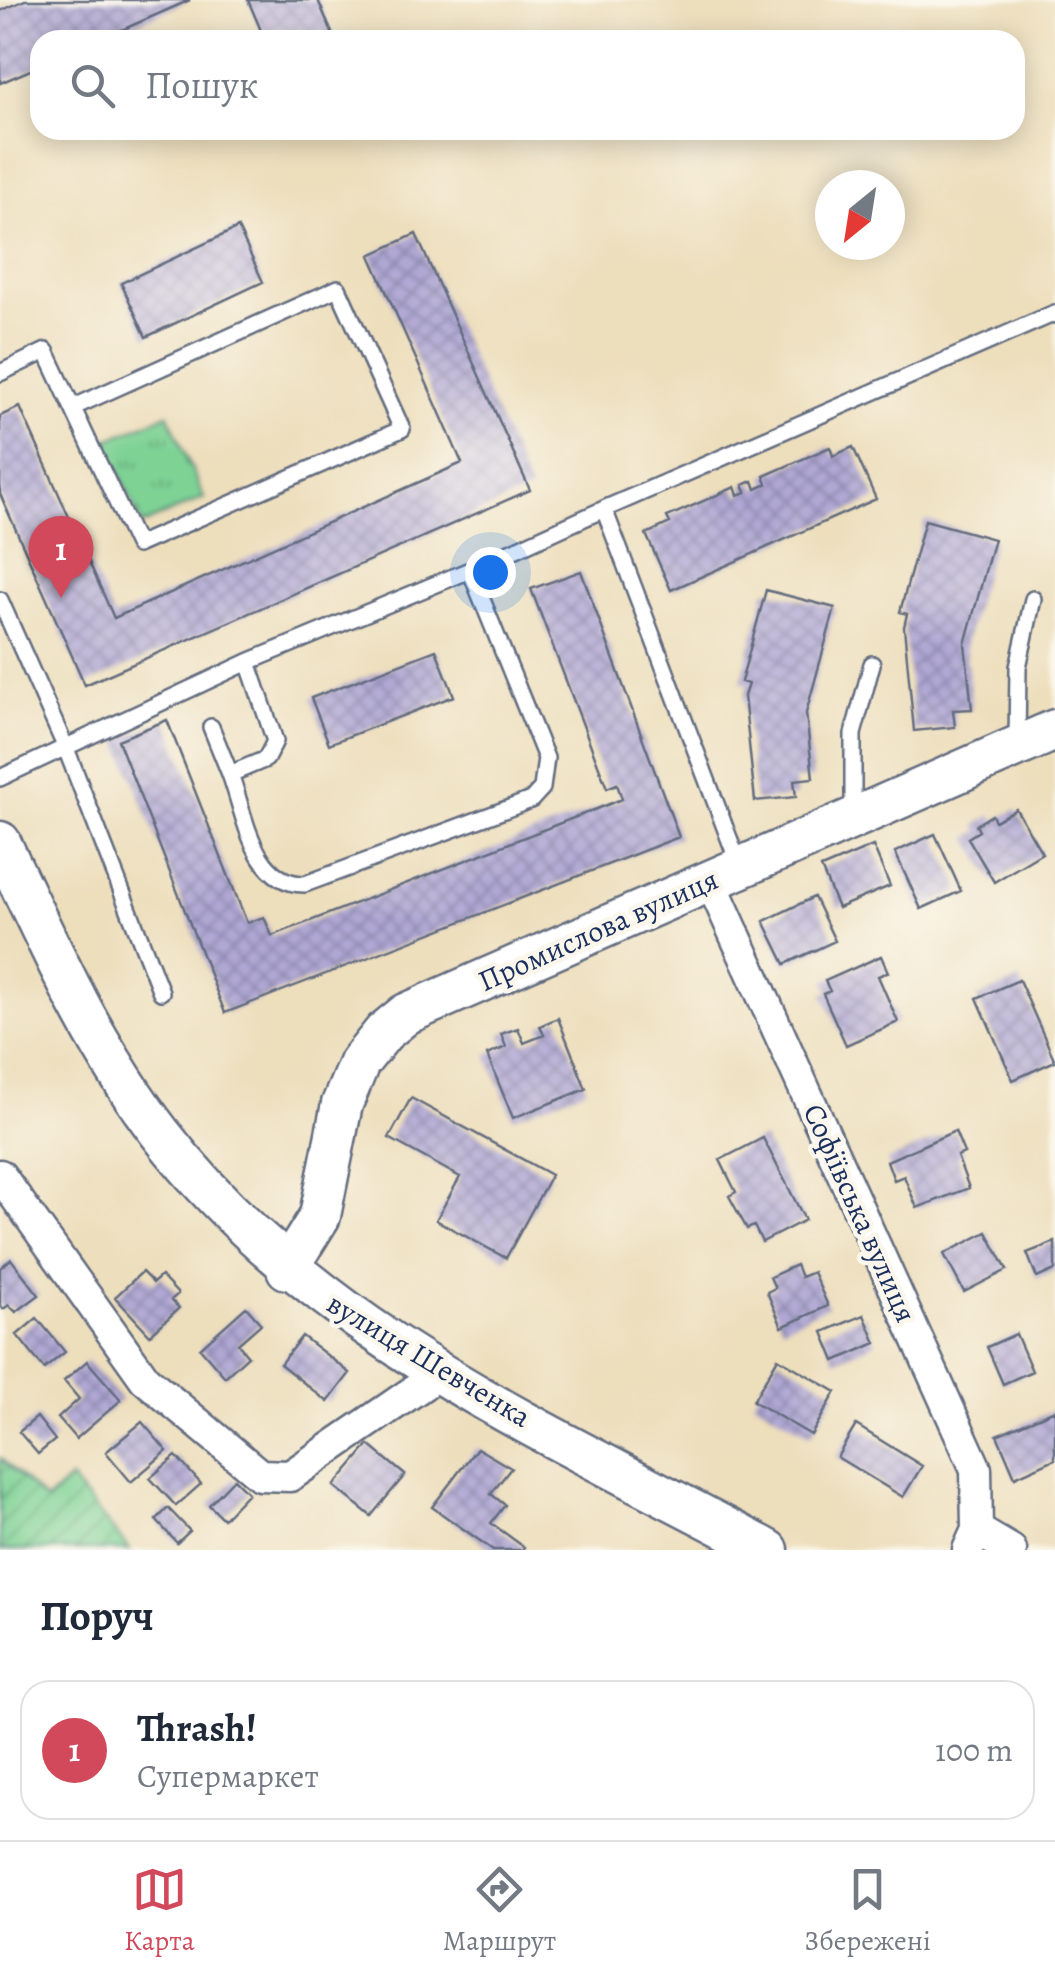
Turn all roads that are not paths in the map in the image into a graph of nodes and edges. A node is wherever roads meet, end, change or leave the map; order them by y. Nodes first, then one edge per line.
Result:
1 (1055, 313) edge
2 (0, 373) edge
3 (74, 407) junction
4 (604, 509) junction
5 (470, 570) junction
6 (1033, 599) dead end
7 (0, 600) edge
8 (248, 662) junction
9 (872, 664) dead end
10 (210, 727) dead end
11 (1055, 730) edge
12 (66, 746) junction
13 (1017, 746) junction
14 (230, 774) junction
15 (0, 778) edge
16 (853, 818) junction
17 (0, 842) edge
18 (725, 874) junction
19 (161, 992) dead end
20 (0, 1175) edge
21 (287, 1269) junction
22 (434, 1371) junction
23 (973, 1540) edge
24 (768, 1550) edge
25 (1011, 1550) edge

1 - 4 lane
2 - 3 lane
3 - 3 lane
4 - 5 lane
4 - 18 lane
5 - 8 lane
5 - 14 lane
6 - 13 lane
7 - 12 lane
8 - 12 lane
8 - 14 lane
9 - 16 lane
10 - 14 lane
11 - 13 street, Промислова вулиця
12 - 15 lane
12 - 19 lane
13 - 16 street, Промислова вулиця
16 - 18 street, Промислова вулиця
17 - 21 street, вулиця Шевченка
18 - 21 street, Промислова вулиця
18 - 23 street, Софіївська вулиця
20 - 22 street
21 - 22 street, вулиця Шевченка
22 - 24 street, вулиця Шевченка
23 - 25 street

